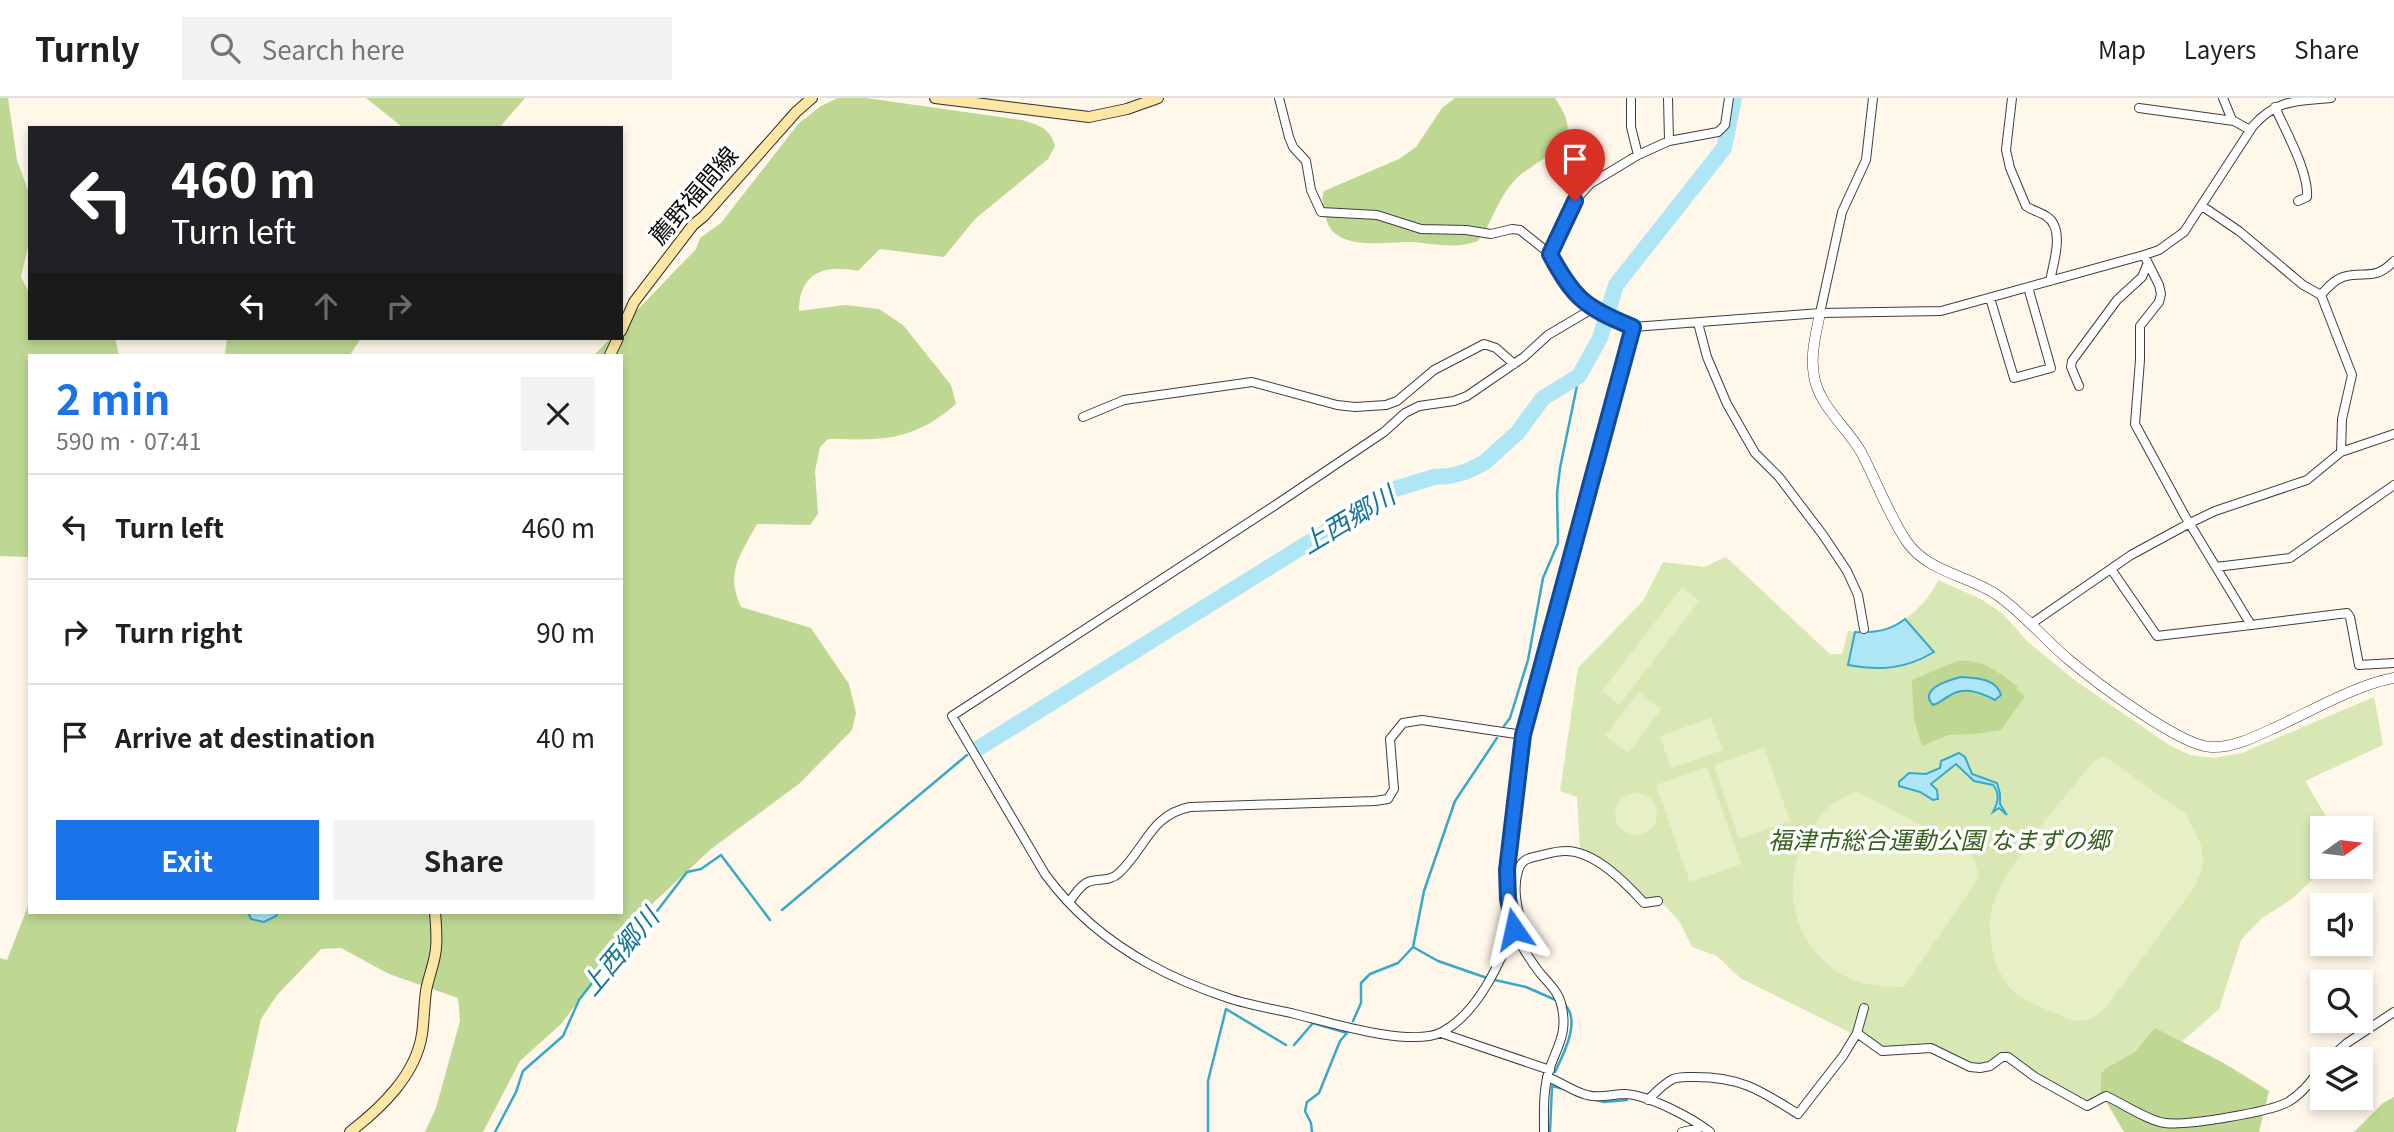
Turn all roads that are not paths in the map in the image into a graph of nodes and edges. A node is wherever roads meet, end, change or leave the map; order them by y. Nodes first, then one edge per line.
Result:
1 (812, 98) edge
2 (935, 98) edge
3 (1158, 98) edge
4 (1279, 98) edge
5 (1668, 98) edge
6 (1729, 98) edge
7 (1873, 98) edge
8 (2012, 98) edge
9 (2222, 98) edge
10 (2331, 98) edge
11 (2316, 99) edge
12 (1631, 100) dead end
13 (2277, 103) edge
14 (2139, 108) dead end
15 (2232, 120) junction
16 (2250, 130) junction
17 (1668, 141) junction
18 (1638, 155) junction
19 (2298, 201) dead end
20 (2202, 206) junction
21 (1550, 254) junction
22 (2144, 255) junction
23 (2394, 261) edge
24 (2147, 265) junction
25 (2050, 281) junction
26 (2028, 287) junction
27 (2321, 295) junction
28 (1990, 298) junction
29 (1594, 310) junction
30 (1820, 313) junction
31 (1698, 323) junction
32 (623, 327) edge
33 (1633, 327) junction
34 (1514, 363) junction
35 (2079, 386) dead end
36 (1083, 417) dead end
37 (2394, 434) edge
38 (2341, 452) junction
39 (2394, 485) edge
40 (2190, 523) junction
41 (2216, 567) junction
42 (2111, 569) junction
43 (2031, 624) junction
44 (2251, 625) junction
45 (1864, 629) dead end
46 (2394, 663) edge
47 (2394, 678) edge
48 (1523, 735) junction
49 (1658, 901) dead end
50 (1069, 902) junction
51 (435, 914) edge
52 (1514, 929) junction
53 (1524, 947) junction
54 (1864, 1009) dead end
55 (2394, 1012) edge
56 (1441, 1033) junction
57 (1857, 1033) junction
58 (2342, 1047) edge
59 (1548, 1073) junction
60 (2310, 1083) edge
61 (1648, 1100) junction
62 (1707, 1130) edge
63 (350, 1132) edge
64 (1544, 1132) edge
65 (1682, 1132) edge

1 - 32 main road, 薦野福間線
2 - 3 main road
4 - 21 street
5 - 17 street
6 - 17 street
7 - 30 street
8 - 25 street
9 - 15 street
10 - 11 street
11 - 13 street
12 - 18 street
13 - 16 street
13 - 19 street
14 - 15 street
15 - 16 street
16 - 20 street
17 - 18 street
18 - 21 street
20 - 22 street
20 - 27 street
21 - 29 street
22 - 24 street
22 - 25 street
23 - 27 street
24 - 35 street
24 - 40 street
25 - 26 street
26 - 28 street
26 - 28 street
27 - 38 street
28 - 30 street
29 - 33 street
29 - 34 street
30 - 31 street
30 - 43 street
31 - 33 street
31 - 45 street
33 - 48 street
34 - 36 street
34 - 50 street
37 - 38 street
38 - 40 street
39 - 41 street
40 - 41 street
40 - 42 street
41 - 44 street
42 - 43 street
42 - 44 street
43 - 47 street
44 - 46 street
48 - 50 street
48 - 52 street
49 - 53 street
50 - 56 street
51 - 63 main road
52 - 53 street
52 - 56 street
53 - 59 street
54 - 57 street
55 - 58 street
56 - 59 street
57 - 60 street
57 - 61 street
59 - 61 street
59 - 64 street
61 - 62 street
62 - 65 street

